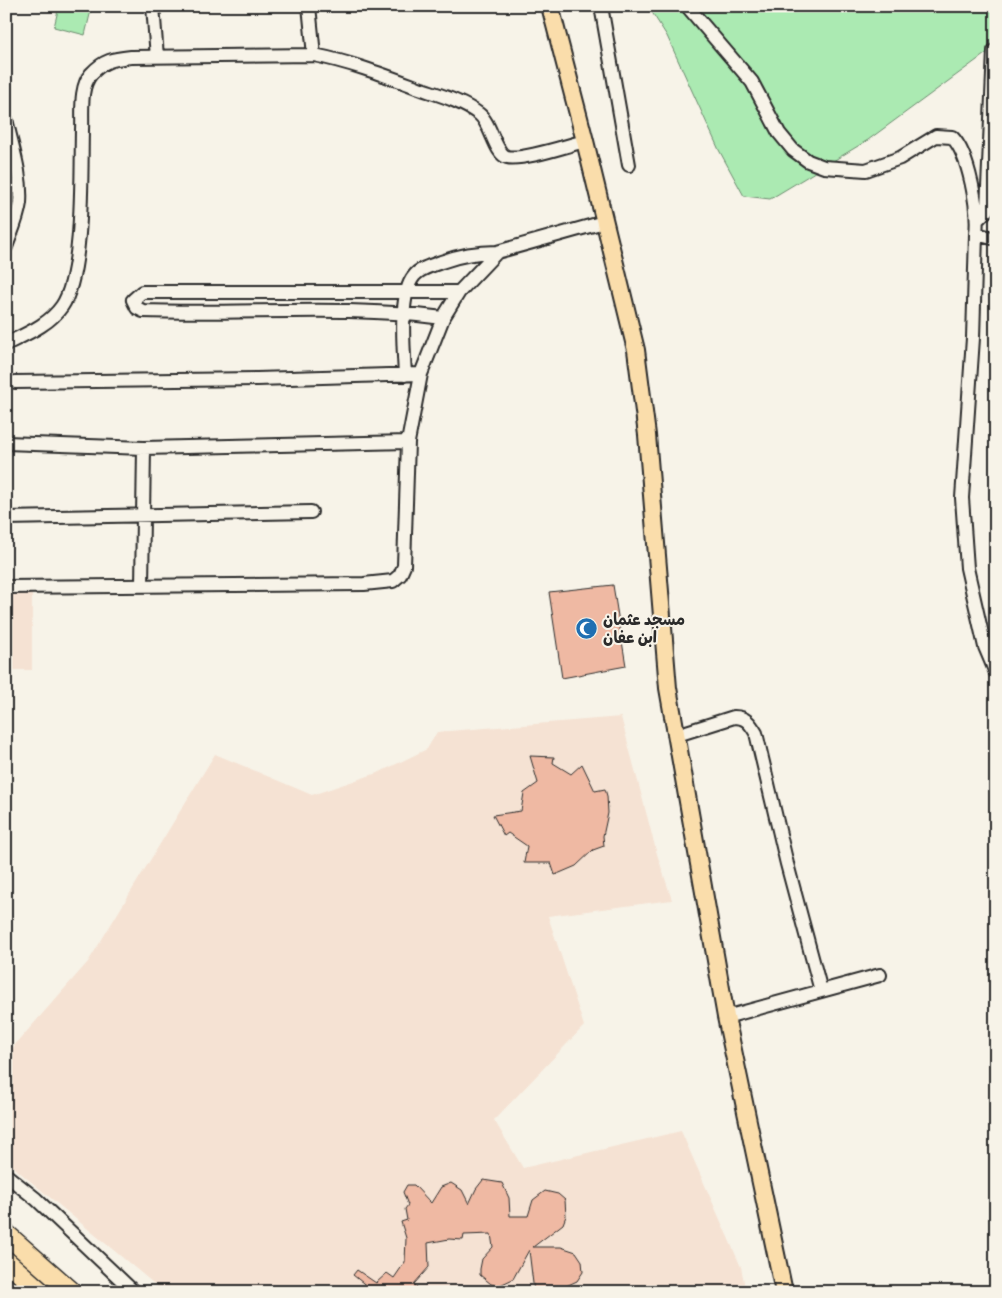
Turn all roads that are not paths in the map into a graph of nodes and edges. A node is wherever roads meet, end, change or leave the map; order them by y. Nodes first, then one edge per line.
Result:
1 (153, 6) edge
2 (309, 6) edge
3 (550, 6) edge
4 (601, 6) edge
5 (687, 6) edge
6 (994, 51) dead end
7 (314, 55) junction
8 (157, 57) junction
9 (6, 119) edge
10 (585, 141) junction
11 (629, 165) dead end
12 (978, 219) junction
13 (604, 222) junction
14 (976, 234) junction
15 (996, 239) edge
16 (6, 247) edge
17 (497, 252) junction
18 (407, 292) junction
19 (459, 292) junction
20 (226, 293) junction
21 (225, 312) junction
22 (404, 312) junction
23 (442, 318) junction
24 (6, 344) edge
25 (405, 374) junction
26 (421, 374) junction
27 (15, 382) dead end
28 (408, 442) junction
29 (6, 443) edge
30 (144, 448) junction
31 (311, 512) dead end
32 (144, 517) junction
33 (6, 518) edge
34 (142, 586) junction
35 (6, 587) edge
36 (996, 673) edge
37 (677, 735) junction
38 (880, 975) dead end
39 (821, 991) junction
40 (726, 1017) junction
41 (6, 1175) edge
42 (6, 1234) edge
43 (6, 1261) edge
44 (41, 1292) edge
45 (72, 1292) edge
46 (134, 1292) edge
47 (784, 1292) edge

1 - 8 street
2 - 7 street
3 - 10 main road
4 - 11 street
5 - 12 street
6 - 12 street
7 - 8 street
7 - 10 street
8 - 24 street
9 - 16 street
10 - 13 main road
12 - 14 street
13 - 17 street
13 - 37 main road
14 - 15 street
14 - 36 street
17 - 18 street
17 - 19 street
18 - 19 street
18 - 20 street
18 - 22 street
19 - 23 street
20 - 21 street
20 - 21 street
21 - 22 street
22 - 23 street
22 - 25 street
23 - 26 street
25 - 26 street
25 - 27 street
26 - 28 street
28 - 30 street
28 - 34 street
29 - 30 street
30 - 32 street
31 - 32 street
32 - 33 street
32 - 34 street
34 - 35 street
37 - 39 street
37 - 40 main road
38 - 39 street
39 - 40 street
40 - 47 main road
41 - 46 street
42 - 45 highway
43 - 44 highway

